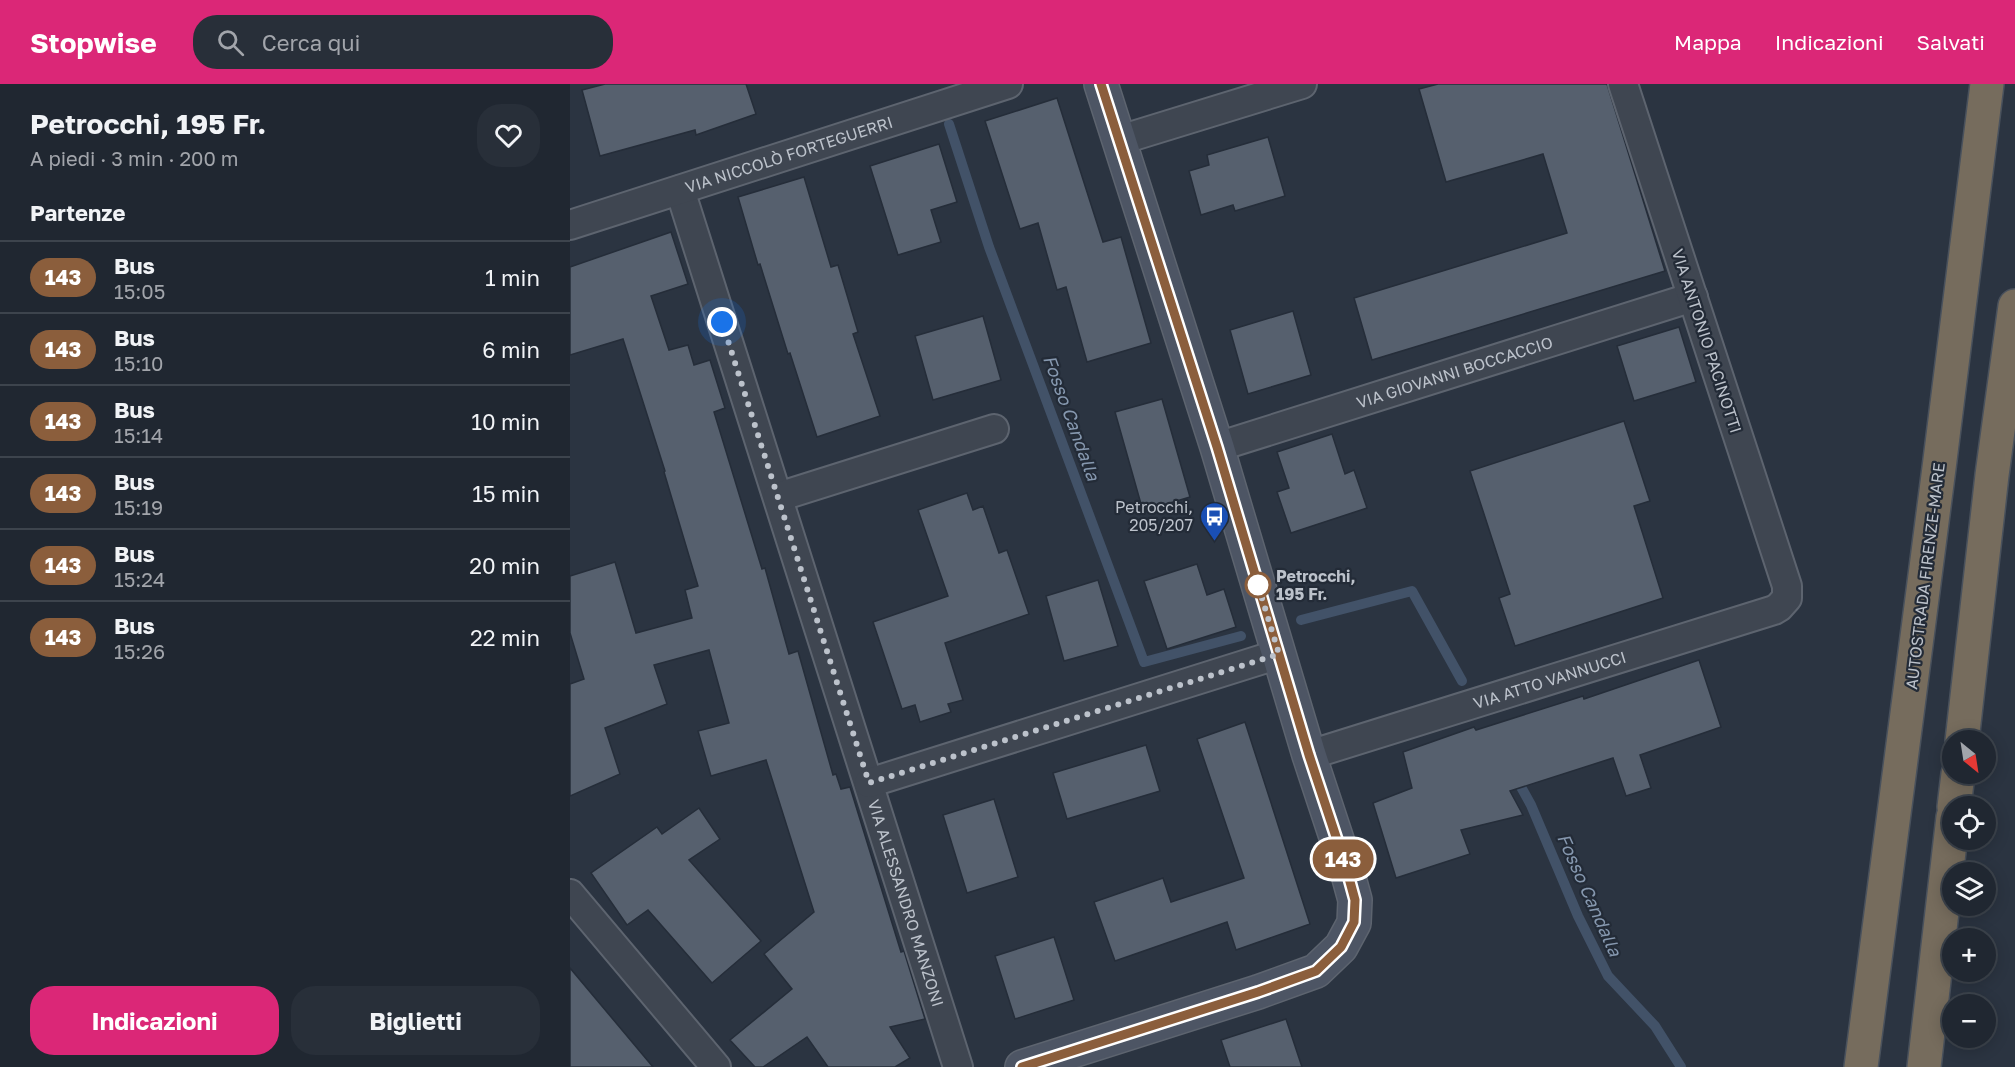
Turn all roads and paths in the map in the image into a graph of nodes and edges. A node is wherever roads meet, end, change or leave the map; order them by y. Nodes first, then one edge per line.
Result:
1 (1008, 84) edge
2 (1101, 84) edge
3 (1302, 84) edge
4 (1623, 84) edge
5 (1987, 84) edge
6 (979, 88) edge
7 (1120, 140) junction
8 (680, 190) junction
9 (570, 225) edge
10 (1693, 297) junction
11 (2015, 306) edge
12 (994, 429) dead end
13 (1217, 447) junction
14 (778, 497) junction
15 (1787, 598) joint
16 (1279, 654) junction
17 (1963, 730) edge
18 (1309, 755) junction
19 (869, 783) junction
20 (1949, 850) edge
21 (570, 894) edge
22 (716, 1067) edge
23 (958, 1067) edge
24 (1022, 1067) edge
25 (1861, 1067) edge
26 (1924, 1067) edge

1 - 6 street, VIA NICCOLÒ FORTEGUERRI
2 - 7 main road
3 - 7 street
4 - 10 street, VIA ANTONIO PACINOTTI
5 - 25 highway, AUTOSTRADA FIRENZE-MARE
6 - 8 street, VIA NICCOLÒ FORTEGUERRI
7 - 13 main road
8 - 9 street, VIA NICCOLÒ FORTEGUERRI
8 - 14 street, VIA ALESSANDRO MANZONI
10 - 13 street, VIA GIOVANNI BOCCACCIO
10 - 15 street, VIA ANTONIO PACINOTTI
11 - 17 highway
12 - 14 street
13 - 16 main road
14 - 19 street, VIA ALESSANDRO MANZONI
15 - 18 street, VIA ATTO VANNUCCI
16 - 18 main road
16 - 19 street
18 - 24 main road
19 - 23 street, VIA ALESSANDRO MANZONI
20 - 26 highway
21 - 22 street

